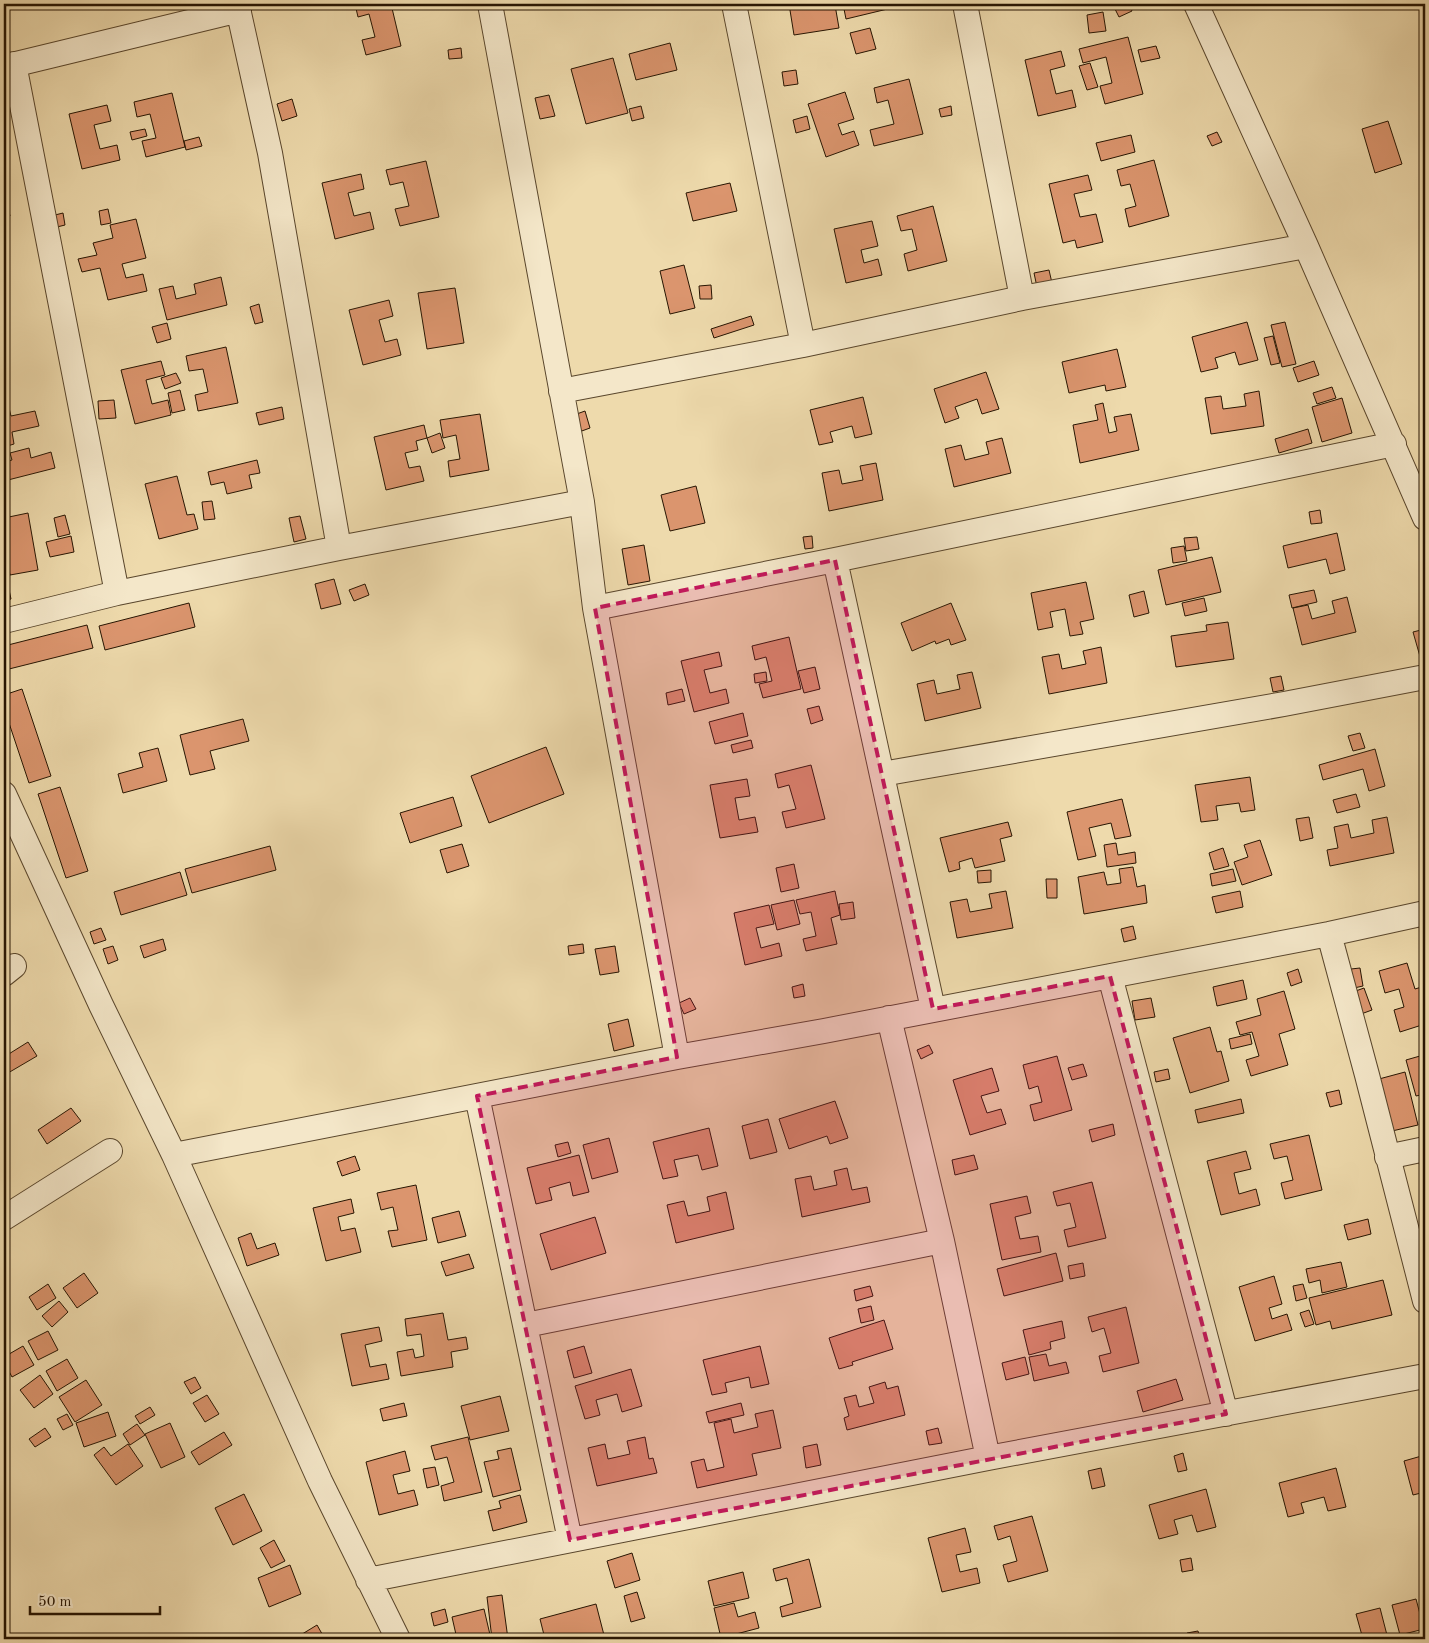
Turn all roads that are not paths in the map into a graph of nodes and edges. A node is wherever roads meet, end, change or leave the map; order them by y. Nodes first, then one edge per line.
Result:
1 (490, 4) edge
2 (734, 4) edge
3 (966, 4) edge
4 (1196, 4) edge
5 (238, 7) edge
6 (9, 66) edge
7 (1306, 246) junction
8 (1022, 298) junction
9 (803, 345) junction
10 (561, 391) junction
11 (1394, 444) junction
12 (582, 502) junction
13 (1425, 518) edge
14 (339, 548) junction
15 (835, 560) junction
16 (117, 593) junction
17 (595, 608) junction
18 (4, 621) edge
19 (1425, 678) edge
20 (882, 774) junction
21 (4, 794) edge
22 (1425, 913) edge
23 (1329, 934) junction
24 (1110, 976) junction
25 (933, 1009) junction
26 (889, 1018) junction
27 (677, 1057) junction
28 (478, 1096) junction
29 (1425, 1149) edge
30 (110, 1150) dead end
31 (174, 1155) junction
32 (1388, 1157) junction
33 (4, 1218) edge
34 (942, 1241) junction
35 (1425, 1301) edge
36 (526, 1325) junction
37 (1425, 1376) edge
38 (1226, 1414) junction
39 (988, 1458) junction
40 (570, 1540) junction
41 (368, 1580) junction
42 (398, 1639) edge

1 - 10 street
2 - 9 street
3 - 8 street
4 - 7 street
5 - 6 street
5 - 14 street
6 - 16 street
7 - 8 street
7 - 11 street
8 - 9 street
9 - 10 street
10 - 12 street
11 - 13 street
11 - 15 street
12 - 14 street
12 - 17 street
14 - 16 street
15 - 17 street
15 - 20 street
16 - 18 street
17 - 27 street
19 - 20 street
20 - 25 street
21 - 31 street
22 - 23 street
23 - 24 street
23 - 32 street
24 - 25 street
24 - 38 street
25 - 26 street
26 - 27 street
26 - 34 street
27 - 28 street
28 - 31 street
28 - 36 street
29 - 32 street
30 - 33 street
31 - 41 street
32 - 35 street
34 - 36 street
34 - 39 street
36 - 40 street
37 - 38 street
38 - 39 street
39 - 40 street
40 - 41 street
41 - 42 street

